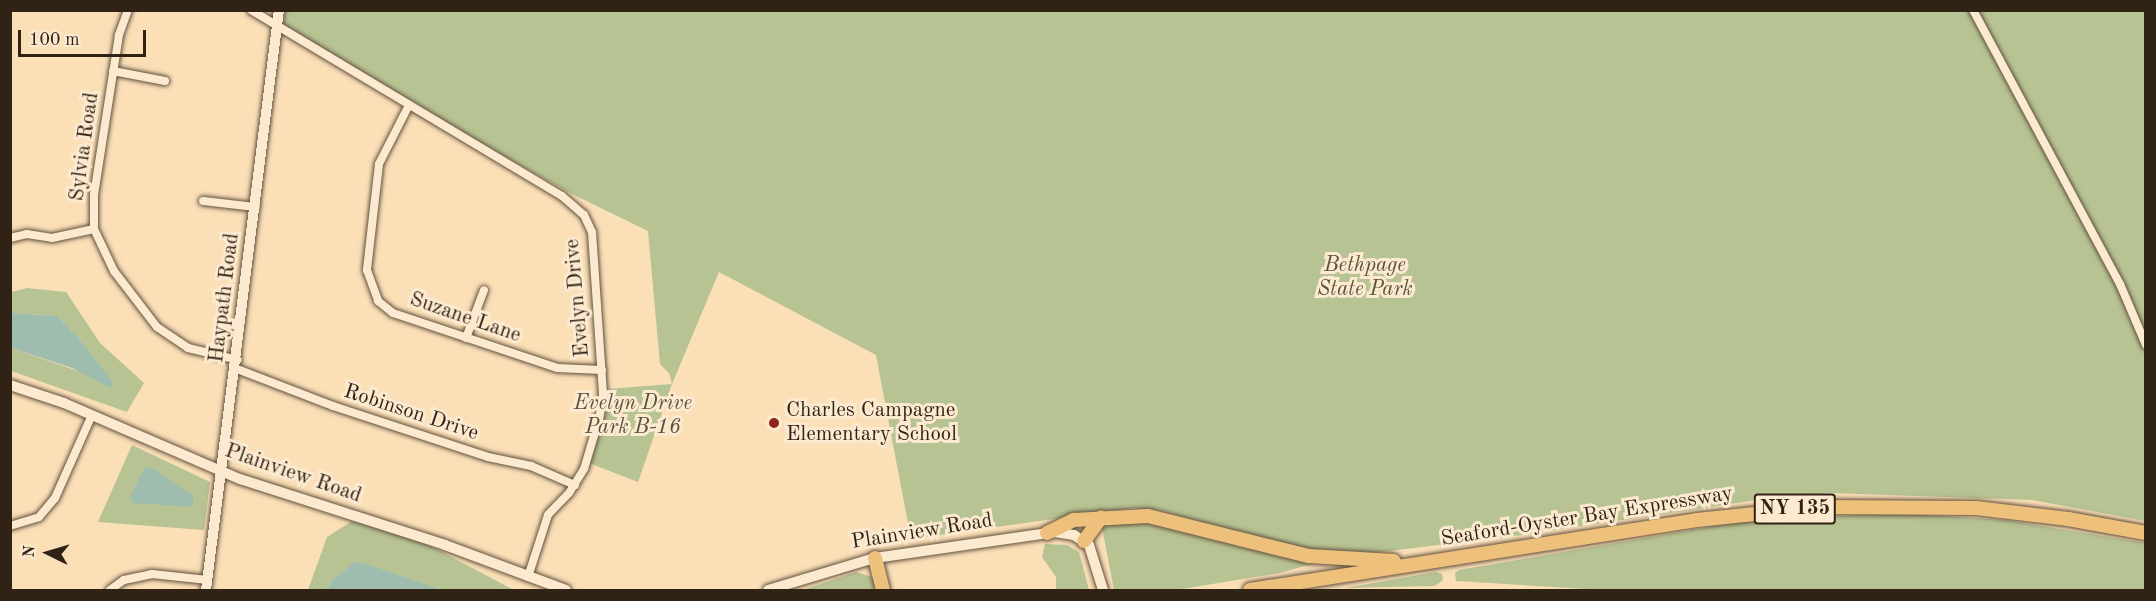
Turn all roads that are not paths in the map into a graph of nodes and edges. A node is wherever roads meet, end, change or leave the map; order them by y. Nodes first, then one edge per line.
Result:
1 (128, 10) edge
2 (251, 10) edge
3 (279, 10) edge
4 (1973, 10) edge
5 (277, 27) junction
6 (113, 71) junction
7 (165, 81) dead end
8 (408, 107) junction
9 (203, 201) dead end
10 (256, 207) junction
11 (94, 229) junction
12 (10, 238) edge
13 (484, 290) dead end
14 (466, 338) junction
15 (2145, 345) edge
16 (237, 365) junction
17 (602, 370) junction
18 (10, 385) edge
19 (92, 416) junction
20 (222, 471) junction
21 (575, 485) junction
22 (1101, 518) junction
23 (10, 526) edge
24 (1047, 533) junction
25 (2145, 533) edge
26 (1084, 541) junction
27 (875, 558) junction
28 (1447, 560) junction
29 (528, 577) junction
30 (207, 585) edge
31 (110, 591) edge
32 (566, 591) edge
33 (768, 591) edge
34 (883, 591) edge
35 (1103, 591) edge
36 (1250, 591) edge

1 - 6 street, Sylvia Road
2 - 5 street, Evelyn Drive
3 - 5 main road, Haypath Road
4 - 15 street
5 - 8 street, Evelyn Drive
5 - 10 main road, Haypath Road
6 - 7 street
6 - 11 street, Sylvia Road
8 - 14 street, Suzane Lane
8 - 17 street, Evelyn Drive
9 - 10 street
10 - 16 main road, Haypath Road
11 - 12 street
11 - 16 street, Sylvia Road
13 - 14 street
14 - 17 street, Suzane Lane
16 - 20 main road, Haypath Road
16 - 21 street, Robinson Drive
17 - 21 street, Evelyn Drive
18 - 19 main road, Plainview Road
19 - 20 main road, Plainview Road
19 - 23 street
20 - 29 main road, Plainview Road
20 - 30 main road, Haypath Road
21 - 29 street, Evelyn Drive
22 - 24 highway
22 - 26 highway
22 - 28 highway
24 - 26 main road, Plainview Road
24 - 27 main road, Plainview Road
25 - 28 highway, Seaford-Oyster Bay Expressway / NY 135
26 - 35 main road
27 - 33 main road, Plainview Road
27 - 34 highway
28 - 36 highway, Seaford-Oyster Bay Expressway / NY 135
29 - 32 main road, Plainview Road
30 - 31 street

